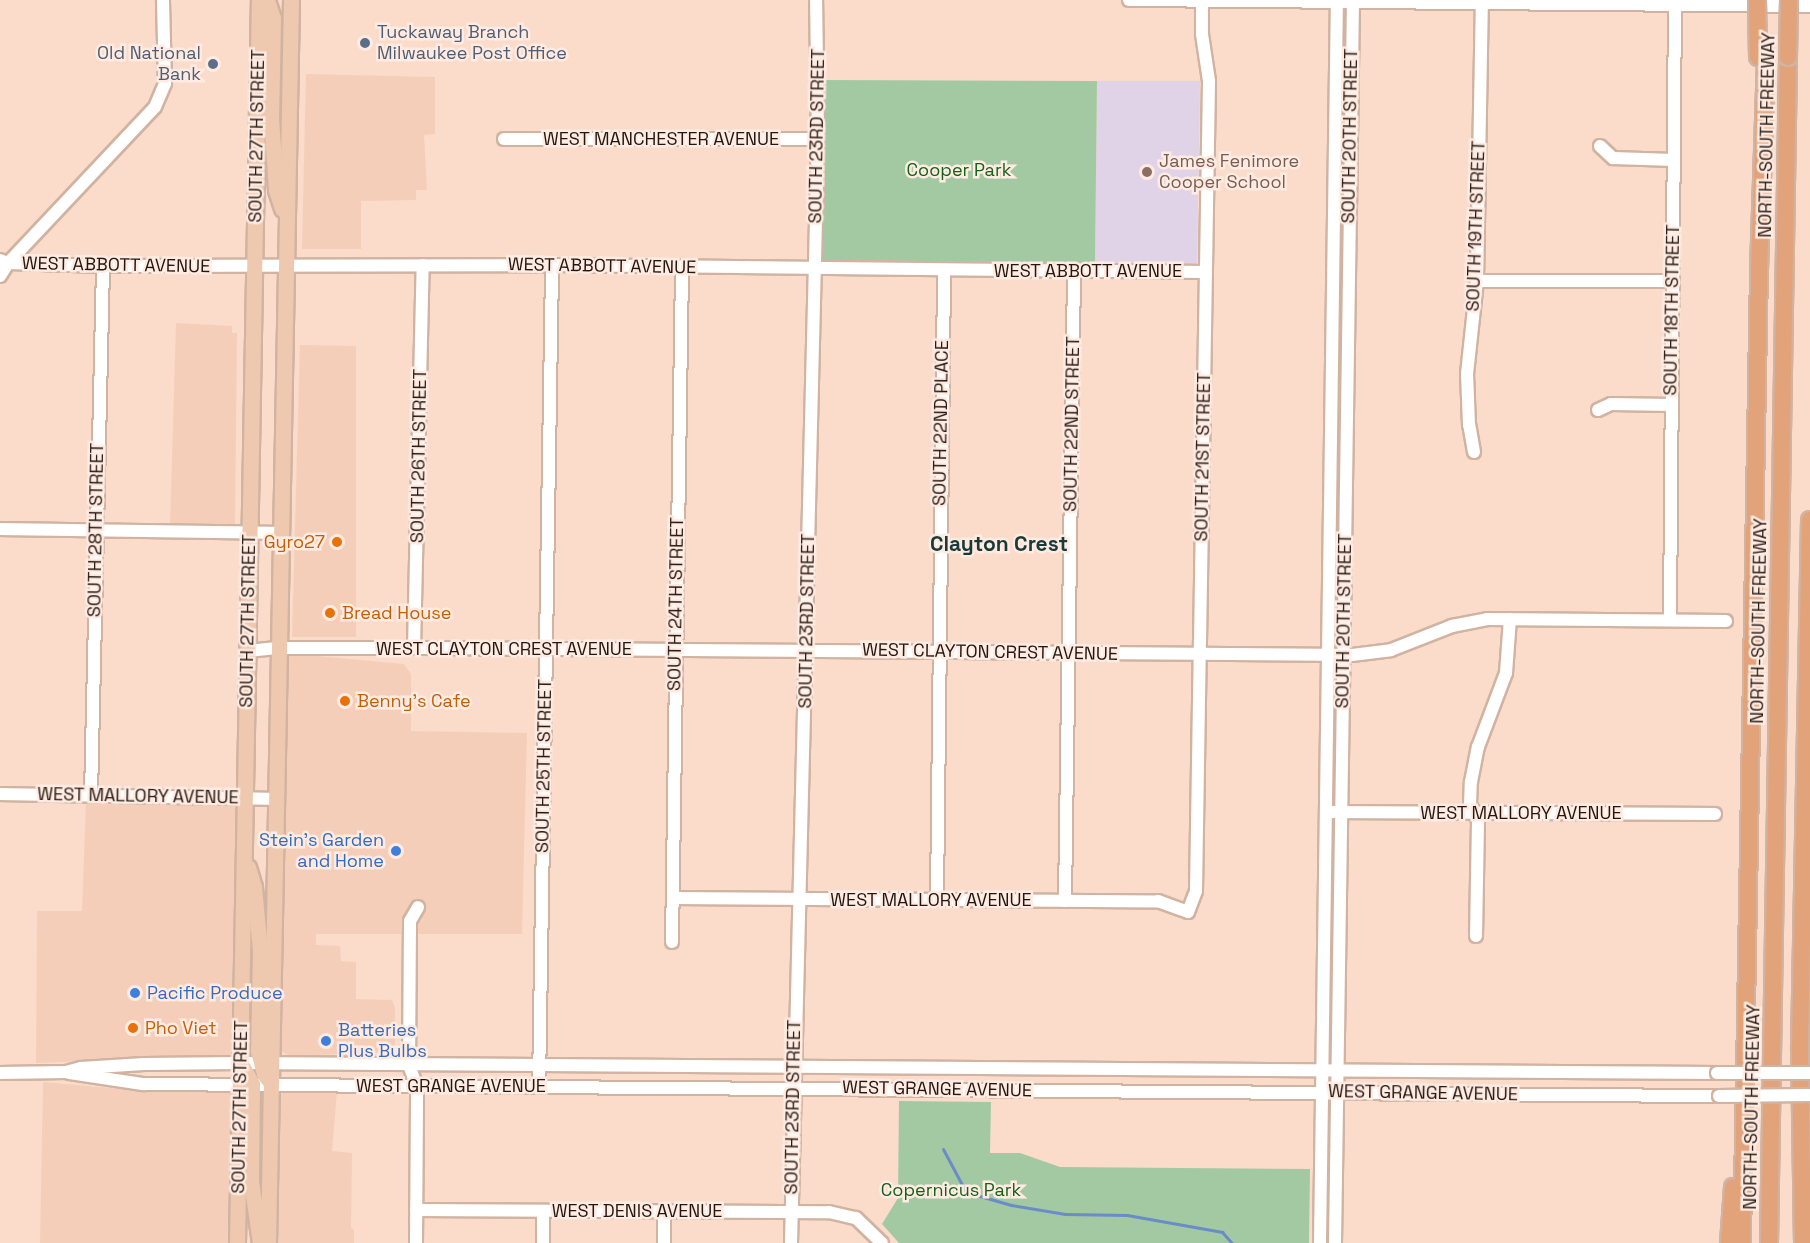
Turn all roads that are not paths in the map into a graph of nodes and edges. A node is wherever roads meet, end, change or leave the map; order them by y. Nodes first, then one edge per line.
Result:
1 (164, 0) edge
2 (259, 0) edge
3 (267, 0) edge
4 (291, 0) edge
5 (816, 0) edge
6 (1129, 0) edge
7 (1757, 0) edge
8 (1767, 0) edge
9 (1789, 0) edge
10 (1202, 1) edge
11 (1337, 1) edge
12 (1353, 1) edge
13 (1482, 1) edge
14 (1676, 2) edge
15 (1810, 6) edge
16 (1762, 57) junction
17 (504, 139) dead end
18 (818, 139) junction
19 (1600, 146) dead end
20 (1674, 160) junction
21 (286, 224) junction
22 (4, 261) edge
23 (286, 264) junction
24 (423, 265) junction
25 (552, 265) junction
26 (103, 266) junction
27 (255, 266) junction
28 (682, 267) junction
29 (814, 269) junction
30 (944, 270) junction
31 (1074, 271) junction
32 (1205, 272) junction
33 (0, 276) edge
34 (1477, 281) junction
35 (1673, 281) junction
36 (1671, 405) junction
37 (1598, 410) dead end
38 (1474, 452) dead end
39 (1810, 520) edge
40 (0, 529) edge
41 (96, 530) junction
42 (249, 532) junction
43 (281, 533) junction
44 (1510, 619) junction
45 (1670, 620) junction
46 (1726, 621) dead end
47 (279, 648) junction
48 (414, 648) junction
49 (546, 650) junction
50 (675, 650) junction
51 (807, 650) junction
52 (248, 651) junction
53 (938, 651) junction
54 (1068, 653) junction
55 (1200, 653) junction
56 (1328, 655) junction
57 (1343, 655) junction
58 (0, 794) edge
59 (91, 795) junction
60 (245, 798) junction
61 (276, 799) junction
62 (1326, 812) junction
63 (1341, 812) junction
64 (1474, 813) junction
65 (1715, 814) dead end
66 (244, 856) junction
67 (673, 898) junction
68 (799, 899) junction
69 (937, 900) junction
70 (1065, 901) junction
71 (418, 907) dead end
72 (1188, 912) joint
73 (1476, 936) dead end
74 (672, 942) dead end
75 (1744, 1012) junction
76 (1810, 1052) edge
77 (240, 1063) junction
78 (266, 1063) junction
79 (332, 1063) junction
80 (144, 1064) junction
81 (409, 1065) junction
82 (540, 1065) junction
83 (733, 1067) junction
84 (794, 1067) junction
85 (850, 1067) junction
86 (1061, 1069) junction
87 (1266, 1070) junction
88 (1322, 1071) junction
89 (1337, 1071) junction
90 (1400, 1071) junction
91 (66, 1072) junction
92 (0, 1073) edge
93 (1636, 1073) junction
94 (1810, 1073) edge
95 (143, 1084) junction
96 (246, 1084) junction
97 (271, 1084) junction
98 (331, 1085) junction
99 (417, 1086) junction
100 (539, 1086) junction
101 (732, 1087) junction
102 (794, 1087) junction
103 (849, 1088) junction
104 (1060, 1090) junction
105 (1265, 1092) junction
106 (1322, 1092) junction
107 (1337, 1092) junction
108 (1399, 1093) junction
109 (1636, 1095) junction
110 (1810, 1095) edge
111 (416, 1210) junction
112 (543, 1211) junction
113 (664, 1212) junction
114 (791, 1212) junction
115 (1803, 1238) edge
116 (240, 1240) edge
117 (260, 1243) edge
118 (268, 1243) edge
119 (416, 1243) edge
120 (543, 1243) edge
121 (664, 1243) edge
122 (790, 1243) edge
123 (882, 1243) edge
124 (1320, 1243) edge
125 (1335, 1243) edge
126 (1729, 1243) edge
127 (1742, 1243) edge
128 (1769, 1243) edge

1 - 22 street
2 - 27 main road, SOUTH 27TH STREET
3 - 21 main road
4 - 21 main road, SOUTH 27TH STREET
5 - 18 street, SOUTH 23RD STREET
6 - 10 street
7 - 16 highway, bridge
8 - 16 highway
9 - 128 highway, NORTH-SOUTH FREEWAY, bridge
10 - 11 street
10 - 32 street, SOUTH 21ST STREET
11 - 12 street
11 - 56 street, SOUTH 20TH STREET
12 - 13 street
12 - 57 street, SOUTH 20TH STREET
13 - 14 street
13 - 34 street, SOUTH 19TH STREET
14 - 15 street
14 - 20 street, SOUTH 18TH STREET
16 - 75 highway
17 - 18 street, WEST MANCHESTER AVENUE
18 - 29 street, SOUTH 23RD STREET
19 - 20 street
20 - 35 street, SOUTH 18TH STREET
21 - 23 main road, SOUTH 27TH STREET
22 - 26 street, WEST ABBOTT AVENUE
22 - 33 street
23 - 24 street, WEST ABBOTT AVENUE
23 - 27 street, WEST ABBOTT AVENUE
23 - 43 main road, SOUTH 27TH STREET
24 - 25 street, WEST ABBOTT AVENUE
24 - 48 street, SOUTH 26TH STREET
25 - 28 street, WEST ABBOTT AVENUE
25 - 49 street, SOUTH 25TH STREET
26 - 27 street, WEST ABBOTT AVENUE
26 - 41 street, SOUTH 28TH STREET
27 - 42 main road, SOUTH 27TH STREET
28 - 29 street, WEST ABBOTT AVENUE
28 - 50 street, SOUTH 24TH STREET
29 - 30 street, WEST ABBOTT AVENUE
29 - 51 street, SOUTH 23RD STREET
30 - 31 street, WEST ABBOTT AVENUE
30 - 53 street, SOUTH 22ND PLACE
31 - 32 street, WEST ABBOTT AVENUE
31 - 54 street, SOUTH 22ND STREET
32 - 55 street, SOUTH 21ST STREET
34 - 35 street
34 - 38 street, SOUTH 19TH STREET
35 - 36 street, SOUTH 18TH STREET
36 - 37 street
36 - 45 street, SOUTH 18TH STREET
39 - 115 highway
40 - 41 street
41 - 42 street
41 - 59 street, SOUTH 28TH STREET
42 - 43 street
42 - 52 main road, SOUTH 27TH STREET
43 - 47 main road, SOUTH 27TH STREET
44 - 45 street, WEST CLAYTON CREST AVENUE
44 - 57 street, WEST CLAYTON CREST AVENUE
44 - 64 street
45 - 46 street, WEST CLAYTON CREST AVENUE
47 - 48 street, WEST CLAYTON CREST AVENUE
47 - 52 street, WEST CLAYTON CREST AVENUE
47 - 61 main road, SOUTH 27TH STREET
48 - 49 street, WEST CLAYTON CREST AVENUE
49 - 50 street, WEST CLAYTON CREST AVENUE
49 - 82 street, SOUTH 25TH STREET
50 - 51 street, WEST CLAYTON CREST AVENUE
50 - 67 street, SOUTH 24TH STREET
51 - 53 street, WEST CLAYTON CREST AVENUE
51 - 68 street, SOUTH 23RD STREET
52 - 60 main road, SOUTH 27TH STREET
53 - 54 street, WEST CLAYTON CREST AVENUE
53 - 69 street, SOUTH 22ND PLACE
54 - 55 street, WEST CLAYTON CREST AVENUE
54 - 70 street, SOUTH 22ND STREET
55 - 56 street, WEST CLAYTON CREST AVENUE
55 - 72 street, SOUTH 21ST STREET
56 - 57 street, WEST CLAYTON CREST AVENUE
56 - 62 street, SOUTH 20TH STREET
57 - 63 street, SOUTH 20TH STREET
58 - 59 street, WEST MALLORY AVENUE
59 - 60 street, WEST MALLORY AVENUE
60 - 61 street, WEST MALLORY AVENUE
60 - 66 main road, SOUTH 27TH STREET
61 - 78 main road, SOUTH 27TH STREET
62 - 63 street, WEST MALLORY AVENUE
62 - 88 street, SOUTH 20TH STREET
63 - 64 street, WEST MALLORY AVENUE
63 - 89 street, SOUTH 20TH STREET
64 - 65 street, WEST MALLORY AVENUE
64 - 73 street
66 - 77 main road, SOUTH 27TH STREET
66 - 78 main road
67 - 68 street, WEST MALLORY AVENUE
67 - 74 street, SOUTH 24TH STREET
68 - 69 street, WEST MALLORY AVENUE
68 - 84 street, SOUTH 23RD STREET
69 - 70 street, WEST MALLORY AVENUE
70 - 72 street, WEST MALLORY AVENUE
71 - 81 street
75 - 126 highway
75 - 127 highway
76 - 115 highway
77 - 78 street, WEST GRANGE AVENUE
77 - 80 street, WEST GRANGE AVENUE
77 - 96 main road
78 - 79 street, WEST GRANGE AVENUE
78 - 97 main road, SOUTH 27TH STREET
79 - 81 street, WEST GRANGE AVENUE
79 - 98 street
80 - 91 street, WEST GRANGE AVENUE
80 - 95 street
81 - 82 street, WEST GRANGE AVENUE
81 - 99 street
82 - 83 street, WEST GRANGE AVENUE
82 - 100 street, SOUTH 25TH STREET
83 - 84 street, WEST GRANGE AVENUE
83 - 101 street
84 - 85 street, WEST GRANGE AVENUE
84 - 102 street, SOUTH 23RD STREET
85 - 86 street, WEST GRANGE AVENUE
85 - 103 street
86 - 87 street, WEST GRANGE AVENUE
86 - 104 street
87 - 88 street, WEST GRANGE AVENUE
87 - 105 street
88 - 89 street, WEST GRANGE AVENUE
88 - 106 street, SOUTH 20TH STREET
89 - 90 street, WEST GRANGE AVENUE
89 - 107 street, SOUTH 20TH STREET
90 - 93 street, WEST GRANGE AVENUE
90 - 108 street
91 - 92 street, WEST GRANGE AVENUE
91 - 95 street, WEST GRANGE AVENUE
93 - 94 street, WEST GRANGE AVENUE, bridge
93 - 109 street
95 - 96 street, WEST GRANGE AVENUE
96 - 97 street, WEST GRANGE AVENUE
96 - 116 main road, SOUTH 27TH STREET
96 - 117 main road
97 - 98 street, WEST GRANGE AVENUE
97 - 118 main road, SOUTH 27TH STREET
98 - 99 street, WEST GRANGE AVENUE
99 - 100 street, WEST GRANGE AVENUE
99 - 111 street
100 - 101 street, WEST GRANGE AVENUE
101 - 102 street, WEST GRANGE AVENUE
102 - 103 street, WEST GRANGE AVENUE
102 - 114 street, SOUTH 23RD STREET
103 - 104 street, WEST GRANGE AVENUE
104 - 105 street, WEST GRANGE AVENUE
105 - 106 street, WEST GRANGE AVENUE
106 - 107 street, WEST GRANGE AVENUE
106 - 124 street, SOUTH 20TH STREET
107 - 108 street, WEST GRANGE AVENUE
107 - 125 street, SOUTH 20TH STREET
108 - 109 street, WEST GRANGE AVENUE
109 - 110 street, WEST GRANGE AVENUE, bridge
111 - 112 street, WEST DENIS AVENUE
111 - 119 street
112 - 113 street, WEST DENIS AVENUE
112 - 120 street
113 - 114 street, WEST DENIS AVENUE
113 - 121 street
114 - 122 street, SOUTH 23RD STREET
114 - 123 street, WEST DENIS AVENUE

